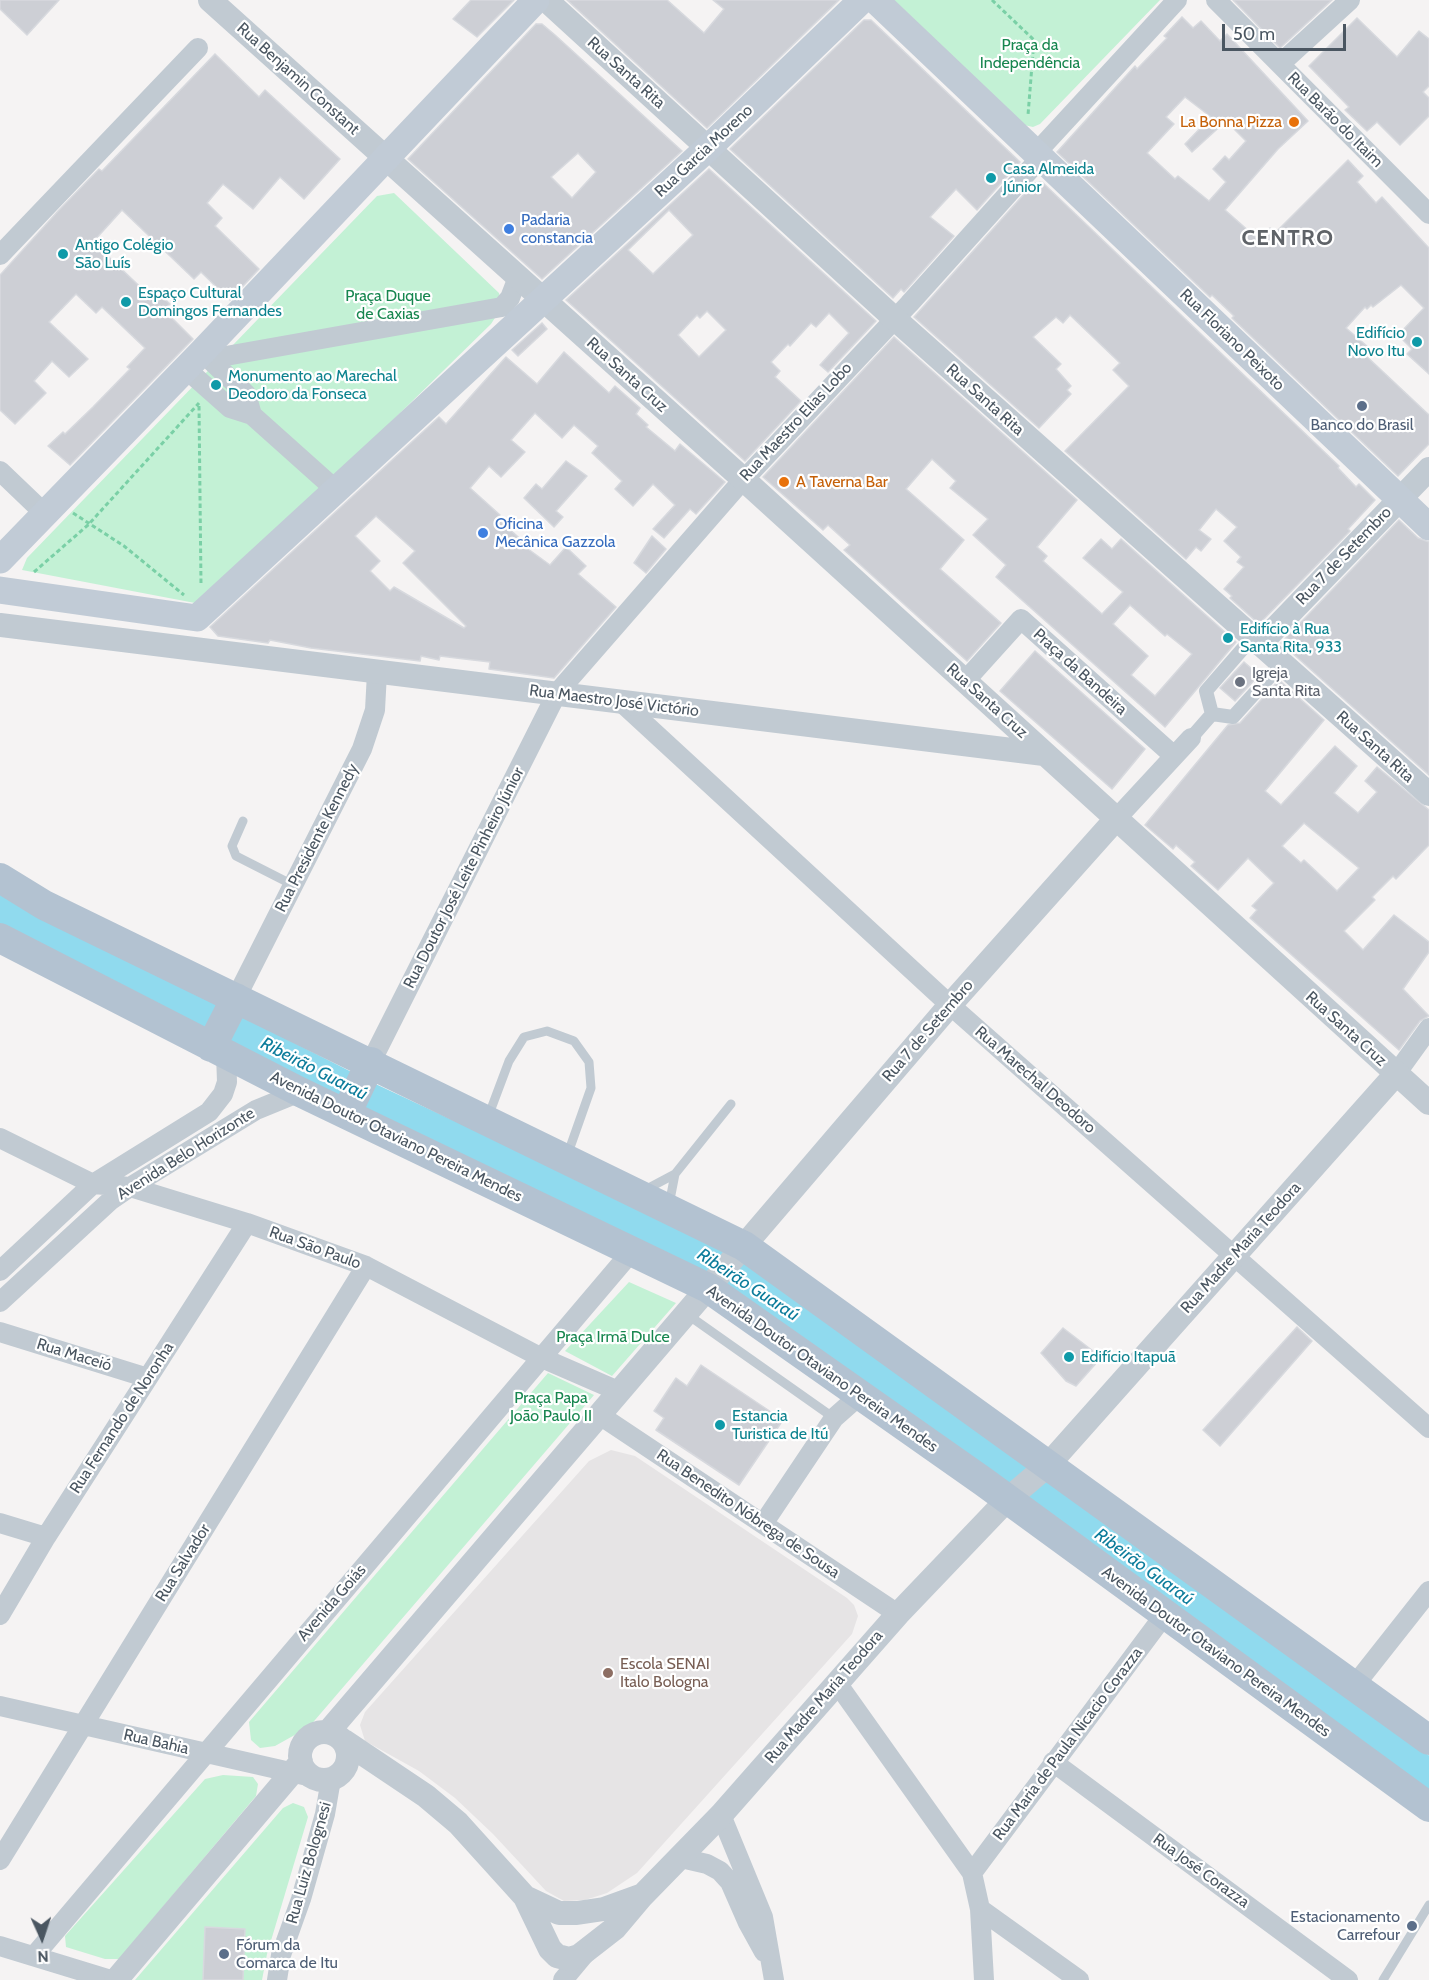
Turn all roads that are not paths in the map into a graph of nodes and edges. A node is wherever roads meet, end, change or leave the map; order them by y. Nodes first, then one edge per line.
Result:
1 (210, 0) edge
2 (537, 0) edge
3 (546, 0) edge
4 (862, 0) edge
5 (875, 0) edge
6 (1177, 0) edge
7 (1216, 0) edge
8 (1350, 0) edge
9 (198, 48) dead end
10 (1280, 64) junction
11 (708, 148) junction
12 (1031, 148) junction
13 (385, 158) junction
14 (1429, 214) edge
15 (0, 255) edge
16 (518, 277) junction
17 (543, 300) junction
18 (895, 319) junction
19 (198, 364) junction
20 (1429, 469) edge
21 (0, 471) edge
22 (743, 479) junction
23 (337, 491) junction
24 (1399, 499) junction
25 (51, 507) junction
26 (1429, 527) edge
27 (0, 560) edge
28 (0, 590) edge
29 (196, 608) junction
30 (0, 625) edge
31 (1256, 641) junction
32 (184, 648) junction
33 (1282, 663) junction
34 (377, 673) junction
35 (965, 681) junction
36 (557, 693) junction
37 (620, 701) junction
38 (1212, 714) junction
39 (1191, 738) joint
40 (1044, 754) junction
41 (1174, 756) junction
42 (1429, 794) edge
43 (1116, 819) junction
44 (243, 821) dead end
45 (0, 878) edge
46 (293, 885) junction
47 (0, 938) edge
48 (950, 1005) junction
49 (1429, 1028) edge
50 (224, 1029) junction
51 (1396, 1074) junction
52 (358, 1088) junction
53 (300, 1092) junction
54 (1429, 1103) edge
55 (732, 1104) dead end
56 (487, 1119) junction
57 (0, 1138) edge
58 (567, 1159) junction
59 (675, 1174) junction
60 (93, 1184) junction
61 (130, 1186) junction
62 (639, 1193) junction
63 (668, 1207) junction
64 (247, 1223) junction
65 (632, 1251) junction
66 (740, 1251) junction
67 (1234, 1256) junction
68 (366, 1266) junction
69 (0, 1271) edge
70 (713, 1282) junction
71 (0, 1302) edge
72 (686, 1314) junction
73 (0, 1332) edge
74 (542, 1358) junction
75 (148, 1378) junction
76 (618, 1391) junction
77 (860, 1395) junction
78 (598, 1414) junction
79 (834, 1418) junction
80 (1429, 1428) edge
81 (1044, 1469) junction
82 (1011, 1496) junction
83 (0, 1523) edge
84 (763, 1524) junction
85 (46, 1537) junction
86 (1429, 1591) edge
87 (898, 1614) junction
88 (1165, 1614) junction
89 (0, 1615) edge
90 (837, 1683) junction
91 (1354, 1686) junction
92 (0, 1706) edge
93 (83, 1725) junction
94 (336, 1736) junction
95 (1429, 1740) edge
96 (203, 1754) junction
97 (1053, 1762) junction
98 (388, 1772) junction
99 (316, 1775) junction
100 (1429, 1807) edge
101 (721, 1815) junction
102 (681, 1858) junction
103 (0, 1860) edge
104 (972, 1874) junction
105 (642, 1896) junction
106 (525, 1897) junction
107 (1429, 1905) edge
108 (980, 1908) junction
109 (568, 1913) junction
110 (544, 1936) junction
111 (0, 1946) edge
112 (589, 1948) junction
113 (34, 1956) junction
114 (772, 1971) edge
115 (114, 1980) edge
116 (277, 1980) edge
117 (563, 1980) edge
118 (984, 1980) edge
119 (1079, 1980) edge
120 (1348, 1980) edge
121 (1383, 1980) edge

1 - 13 street, Rua Benjamin Constant
2 - 13 main road
3 - 11 street, Rua Santa Rita
4 - 11 main road, Rua Garcia Moreno
5 - 12 main road
6 - 12 street
7 - 10 street, Rua Barão do Itaim
8 - 10 street
9 - 15 street
10 - 14 street, Rua Barão do Itaim
11 - 17 main road, Rua Garcia Moreno
11 - 18 street, Rua Santa Rita
12 - 18 street, Rua Maestro Elias Lobo
12 - 24 main road, Rua Floriano Peixoto
13 - 16 street
13 - 19 main road
16 - 17 street
16 - 19 street
17 - 22 street, Rua Santa Cruz
17 - 23 main road
18 - 22 street, Rua Maestro Elias Lobo
18 - 31 street, Rua Santa Rita
19 - 23 street
19 - 25 main road
20 - 24 street, Rua 7 de Setembro
21 - 25 street
22 - 35 street, Rua Santa Cruz
22 - 36 street, Rua Maestro Elias Lobo
23 - 29 main road
24 - 26 main road, Rua Floriano Peixoto
24 - 31 street, Rua 7 de Setembro
25 - 27 main road
28 - 29 main road
29 - 32 street
30 - 32 street
31 - 33 street, Rua Santa Rita
31 - 38 street, Rua 7 de Setembro
32 - 34 street, Rua Maestro José Victório
33 - 38 street
33 - 42 street, Rua Santa Rita
34 - 36 street, Rua Maestro José Victório
34 - 46 street, Rua Presidente Kennedy
35 - 40 street, Rua Santa Cruz
35 - 41 street, Praça da Bandeira
36 - 37 street, Rua Maestro José Victório
36 - 52 street, Rua Doutor José Leite Pinheiro Júnior
37 - 40 street, Rua Maestro José Victório
37 - 48 street, Rua Marechal Deodoro
38 - 39 street
39 - 41 street
40 - 43 street, Rua Santa Cruz
41 - 43 street
43 - 48 street, Rua 7 de Setembro
43 - 51 street, Rua Santa Cruz
44 - 46 lane
45 - 50 main road, Avenida Doutor Otaviano Pereira Mendes
46 - 50 street, Rua Presidente Kennedy
47 - 50 main road, Avenida Doutor Otaviano Pereira Mendes
48 - 66 street, Rua 7 de Setembro
48 - 67 street, Rua Marechal Deodoro
49 - 51 street, Rua Madre Maria Teodora
50 - 52 main road, Avenida Doutor Otaviano Pereira Mendes
50 - 53 main road, Avenida Doutor Otaviano Pereira Mendes
50 - 60 street, Avenida Belo Horizonte
51 - 54 street, Rua Santa Cruz
51 - 67 street, Rua Madre Maria Teodora
52 - 53 main road, Avenida Doutor Otaviano Pereira Mendes
52 - 56 main road, Avenida Doutor Otaviano Pereira Mendes
52 - 65 main road, Avenida Doutor Otaviano Pereira Mendes
53 - 61 street, Avenida Belo Horizonte
55 - 59 lane
56 - 58 main road, Avenida Doutor Otaviano Pereira Mendes
56 - 58 lane
57 - 60 street, Rua São Paulo
58 - 62 main road, Avenida Doutor Otaviano Pereira Mendes
59 - 62 lane
59 - 63 lane
60 - 61 street, Rua São Paulo
60 - 69 street, Avenida Belo Horizonte
61 - 64 street, Rua São Paulo
61 - 71 street, Avenida Belo Horizonte
62 - 63 main road, Avenida Doutor Otaviano Pereira Mendes
63 - 66 main road, Avenida Doutor Otaviano Pereira Mendes
64 - 68 street, Rua São Paulo
64 - 75 street, Rua Fernando de Noronha
65 - 70 main road, Avenida Doutor Otaviano Pereira Mendes
65 - 74 street, Avenida Goiás
66 - 70 street
66 - 81 main road, Avenida Doutor Otaviano Pereira Mendes
67 - 80 street, Rua Marechal Deodoro
67 - 81 street, Rua Madre Maria Teodora
68 - 74 street, Rua São Paulo
68 - 93 street, Rua Salvador
70 - 72 street
70 - 77 main road, Avenida Doutor Otaviano Pereira Mendes
72 - 76 street
72 - 79 lane
73 - 75 street, Rua Maceió
74 - 76 street, Rua São Paulo
74 - 96 street, Avenida Goiás
75 - 85 street, Rua Fernando de Noronha
76 - 78 street
77 - 79 street
77 - 82 main road, Avenida Doutor Otaviano Pereira Mendes
78 - 84 street, Rua Benedito Nóbrega de Sousa
78 - 94 street
79 - 84 street
81 - 82 street, Rua Madre Maria Teodora
81 - 91 main road, Avenida Doutor Otaviano Pereira Mendes
82 - 87 street, Rua Madre Maria Teodora
82 - 88 main road, Avenida Doutor Otaviano Pereira Mendes
83 - 85 street
84 - 87 street, Rua Benedito Nóbrega de Sousa
85 - 89 street, Rua Fernando de Noronha
86 - 91 street
87 - 90 street, Rua Madre Maria Teodora
88 - 97 street, Rua Maria de Paula Nicacio Corazza
88 - 100 main road, Avenida Doutor Otaviano Pereira Mendes
90 - 101 street, Rua Madre Maria Teodora
90 - 104 street
91 - 95 main road, Avenida Doutor Otaviano Pereira Mendes
92 - 93 street, Rua Bahia
93 - 96 street, Rua Bahia
93 - 103 street, Rua Salvador
94 - 98 street
94 - 99 street
94 - 99 street
96 - 99 street, Rua Bahia
96 - 113 street, Avenida Goiás
97 - 104 street, Rua Maria de Paula Nicacio Corazza
97 - 120 street, Rua José Corazza
98 - 99 street
98 - 106 street
99 - 115 street
99 - 116 street, Rua Luiz Bolognesi
101 - 102 street, Rua Madre Maria Teodora
101 - 114 street
102 - 105 street, Rua Madre Maria Teodora
102 - 114 street
104 - 108 street
105 - 109 street, Rua Madre Maria Teodora
105 - 112 street, Rua Madre Maria Teodora
106 - 109 street
106 - 110 street, Rua Madre Maria Teodora
107 - 121 lane
108 - 118 street
108 - 119 street
109 - 110 street
109 - 112 street
110 - 112 street, Rua Madre Maria Teodora
111 - 113 street
112 - 117 street
113 - 115 street

